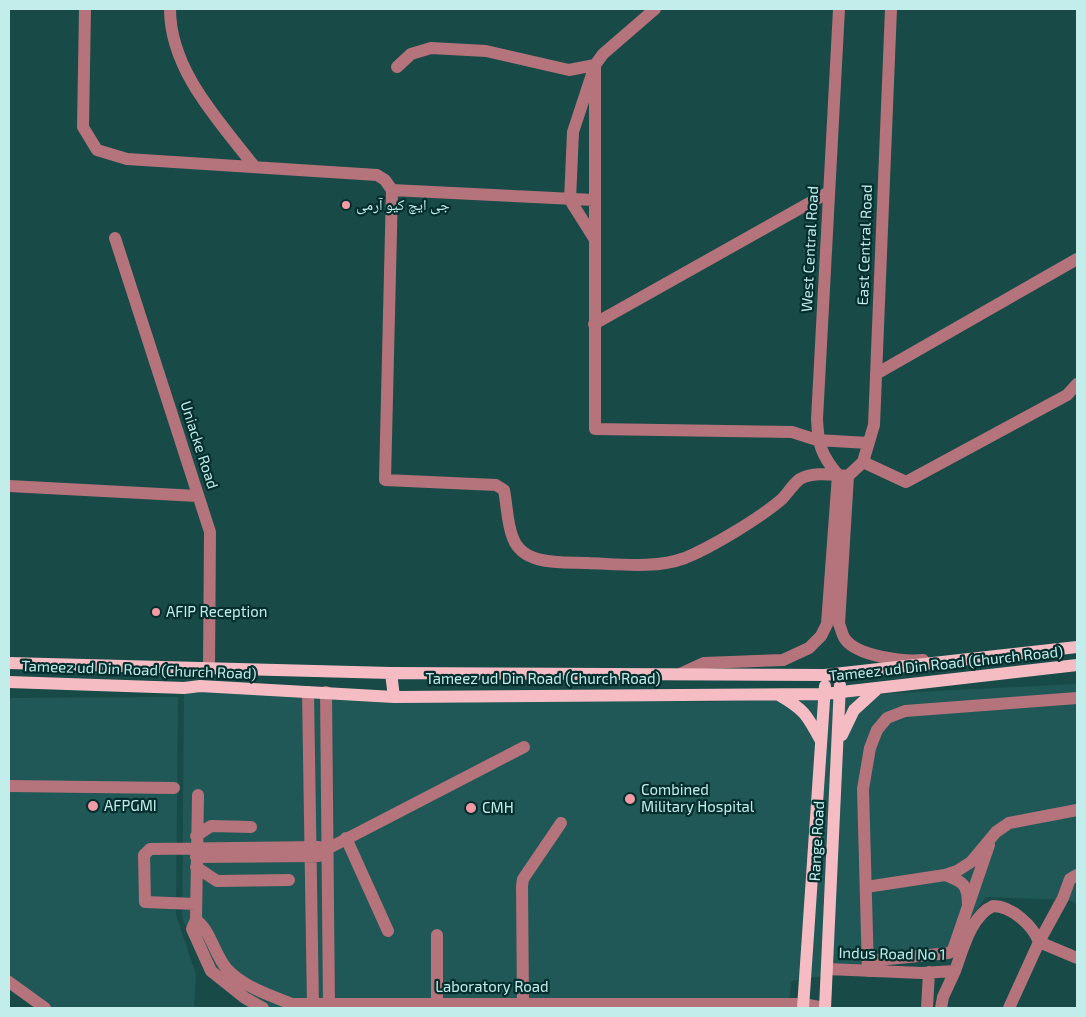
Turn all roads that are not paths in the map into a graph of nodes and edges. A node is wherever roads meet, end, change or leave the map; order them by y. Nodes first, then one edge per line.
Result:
1 (86, 9) edge
2 (170, 9) edge
3 (655, 9) edge
4 (839, 9) edge
5 (891, 9) edge
6 (836, 59) junction
7 (595, 65) junction
8 (397, 67) dead end
9 (254, 166) junction
10 (392, 190) junction
11 (829, 192) junction
12 (570, 200) junction
13 (594, 200) junction
14 (115, 238) dead end
15 (594, 238) junction
16 (1077, 259) edge
17 (594, 324) junction
18 (876, 374) junction
19 (1077, 384) edge
20 (818, 440) junction
21 (868, 443) junction
22 (863, 462) junction
23 (843, 475) junction
24 (9, 486) edge
25 (198, 496) junction
26 (1077, 641) edge
27 (1077, 647) edge
28 (12, 664) edge
29 (1077, 665) edge
30 (209, 668) junction
31 (392, 673) junction
32 (680, 674) junction
33 (825, 675) junction
34 (840, 675) junction
35 (12, 682) edge
36 (878, 689) junction
37 (308, 692) junction
38 (326, 692) junction
39 (840, 693) junction
40 (777, 694) junction
41 (824, 694) junction
42 (394, 697) junction
43 (1077, 698) edge
44 (821, 741) junction
45 (838, 746) junction
46 (524, 747) dead end
47 (9, 786) edge
48 (174, 788) dead end
49 (198, 795) dead end
50 (1077, 810) edge
51 (560, 823) dead end
52 (251, 827) dead end
53 (346, 838) junction
54 (991, 840) junction
55 (329, 850) junction
56 (310, 851) junction
57 (196, 852) junction
58 (945, 875) junction
59 (1077, 875) edge
60 (289, 880) dead end
61 (866, 887) junction
62 (196, 904) junction
63 (968, 910) junction
64 (196, 920) junction
65 (388, 931) dead end
66 (437, 935) dead end
67 (1039, 942) junction
68 (1077, 958) edge
69 (868, 966) junction
70 (827, 969) junction
71 (955, 971) junction
72 (929, 972) junction
73 (9, 982) edge
74 (437, 1004) junction
75 (523, 1004) junction
76 (313, 1006) edge
77 (329, 1006) edge
78 (803, 1006) edge
79 (45, 1008) edge
80 (263, 1008) edge
81 (825, 1008) edge
82 (928, 1008) edge
83 (941, 1008) edge
84 (1009, 1008) edge

1 - 9 street
2 - 9 street
3 - 7 street
4 - 6 street, West Central Road
5 - 18 street, East Central Road
6 - 11 street, West Central Road
6 - 20 street, West Central Road
7 - 8 street
7 - 12 street
7 - 13 street
9 - 10 street
10 - 12 street
10 - 23 street
11 - 17 street
11 - 20 street, West Central Road
12 - 13 street
12 - 15 street
13 - 15 street
14 - 25 street, Uniacke Road
15 - 17 street
16 - 18 street
17 - 20 street
18 - 21 street, East Central Road
19 - 22 street
20 - 21 street
20 - 23 street, West Central Road
21 - 22 street, East Central Road
22 - 23 street
23 - 26 street
23 - 32 street
24 - 25 street
25 - 30 street, Uniacke Road
27 - 34 main road, Tameez ud Din Road (Church Road)
28 - 30 main road, Tameez ud Din Road (Church Road)
28 - 35 main road
29 - 36 main road, Tameez ud Din Road (Church Road)
30 - 31 main road, Tameez ud Din Road (Church Road)
31 - 32 main road, Tameez ud Din Road (Church Road)
31 - 42 main road
32 - 33 main road, Tameez ud Din Road (Church Road)
33 - 34 main road, Tameez ud Din Road (Church Road)
33 - 41 main road
34 - 39 main road, Range Road
35 - 37 main road, Tameez ud Din Road (Church Road)
36 - 39 main road, Tameez ud Din Road (Church Road)
36 - 45 main road
37 - 38 main road, Tameez ud Din Road (Church Road)
37 - 56 street
38 - 42 main road, Tameez ud Din Road (Church Road)
38 - 55 street
39 - 41 main road, Tameez ud Din Road (Church Road)
39 - 45 main road, Range Road
40 - 41 main road, Tameez ud Din Road (Church Road)
40 - 42 main road, Tameez ud Din Road (Church Road)
40 - 44 main road
41 - 44 main road
43 - 61 street
44 - 78 main road
45 - 70 main road, Range Road
46 - 53 street
47 - 48 street
49 - 57 street
50 - 54 street
51 - 75 street
52 - 57 street
53 - 55 street
53 - 65 street
54 - 58 street
54 - 63 street
55 - 56 street
55 - 77 street
56 - 57 street
56 - 76 street
57 - 60 street
57 - 62 street
57 - 62 street
58 - 61 street
58 - 63 street
59 - 67 street
61 - 69 street
62 - 64 street
63 - 69 street
64 - 76 street, Laboratory Road
64 - 80 street
66 - 74 street
67 - 68 street
67 - 71 street, Indus Road No 1
67 - 84 street
69 - 70 street, Indus Road No 1
69 - 72 street, Indus Road No 1
70 - 81 main road, Range Road
71 - 72 street, Indus Road No 1
71 - 83 street
72 - 82 street
73 - 79 street
74 - 75 street, Laboratory Road
74 - 77 street, Laboratory Road
75 - 78 street, Laboratory Road
76 - 77 street, Laboratory Road
78 - 81 street, Laboratory Road

